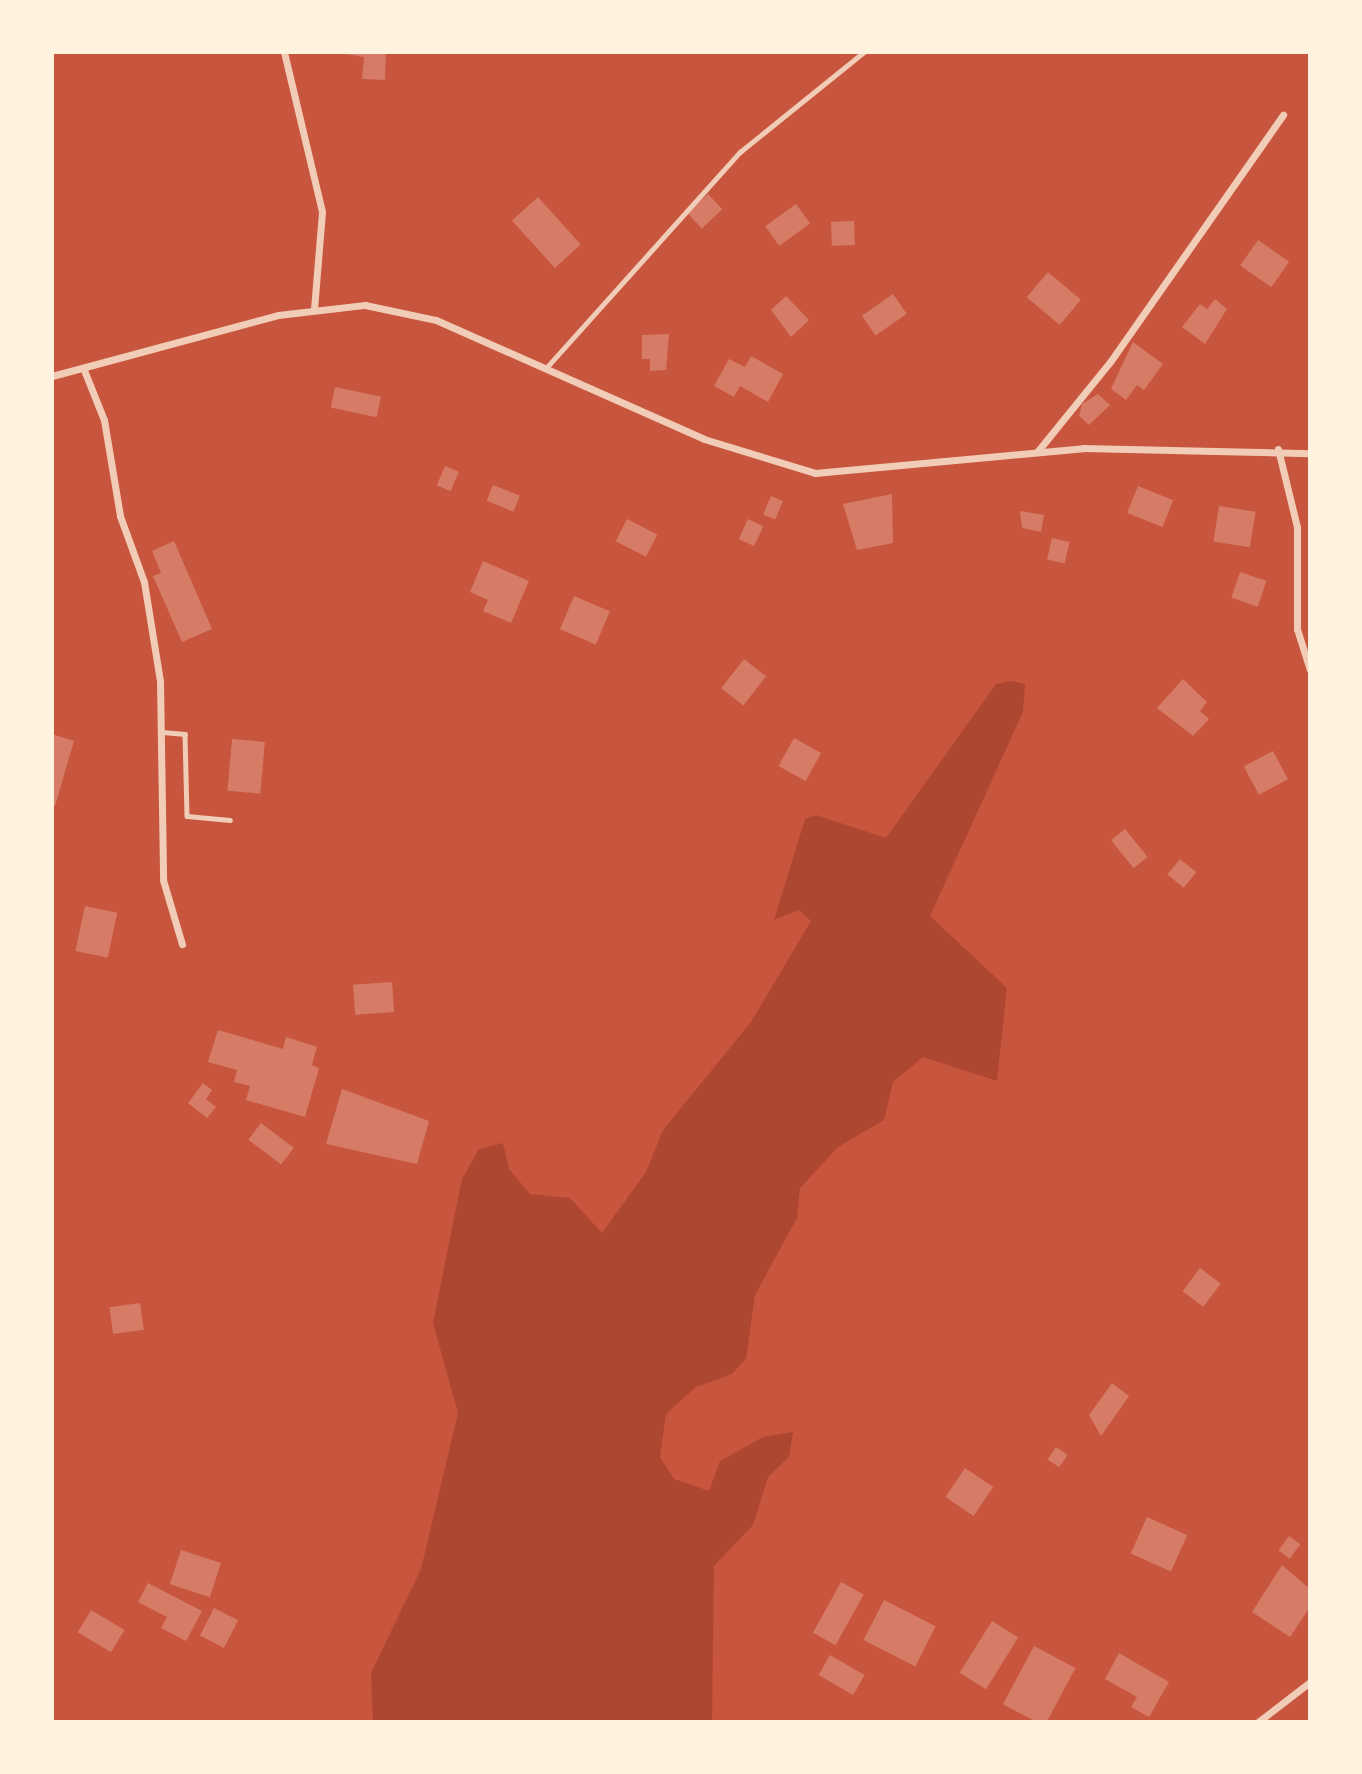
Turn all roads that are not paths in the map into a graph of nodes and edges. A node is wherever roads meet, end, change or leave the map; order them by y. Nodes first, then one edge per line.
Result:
1 (284, 52) edge
2 (864, 52) edge
3 (1283, 115) dead end
4 (314, 309) junction
5 (547, 367) junction
6 (84, 370) junction
7 (52, 376) edge
8 (1278, 449) junction
9 (1037, 452) junction
10 (1310, 453) edge
11 (1310, 670) edge
12 (162, 732) junction
13 (230, 820) dead end
14 (181, 944) dead end
15 (1310, 1682) edge
16 (1258, 1721) edge

1 - 4 street
2 - 5 lane
3 - 9 street
4 - 5 street
4 - 6 street
5 - 9 street
6 - 7 street
6 - 12 street
8 - 9 street
8 - 10 street
8 - 11 street
12 - 13 lane
12 - 14 street
15 - 16 street

